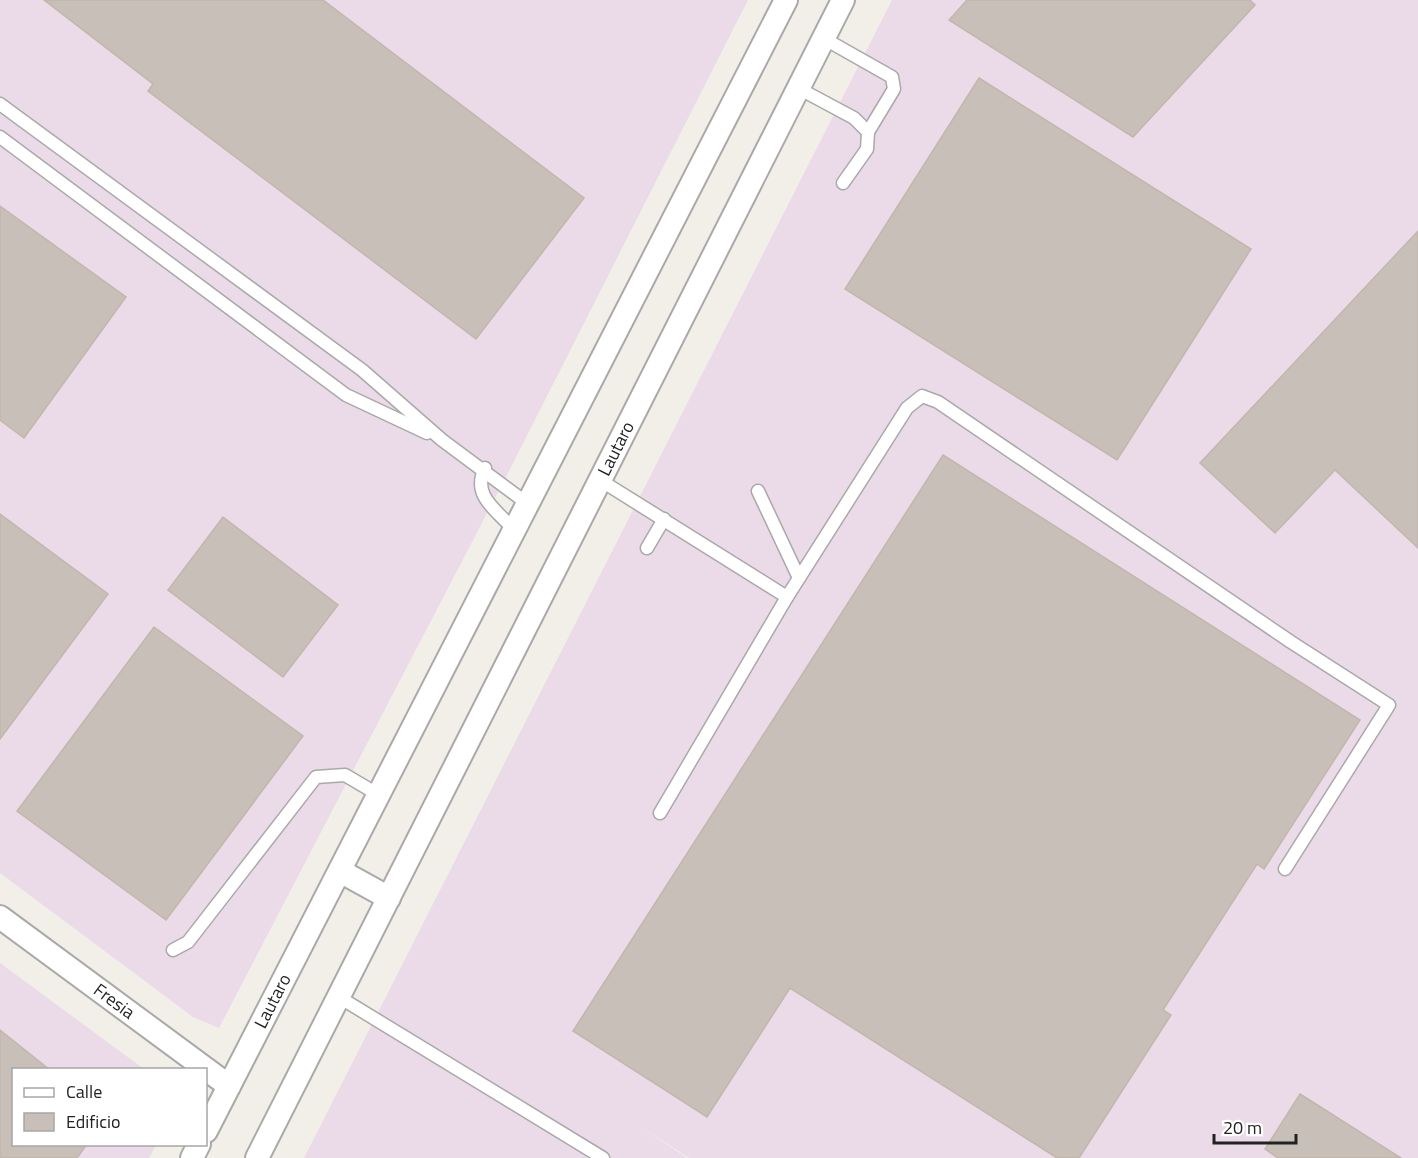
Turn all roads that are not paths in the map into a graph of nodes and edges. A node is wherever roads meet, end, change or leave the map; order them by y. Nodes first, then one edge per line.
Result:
1 (786, 0) edge
2 (843, 0) edge
3 (823, 38) junction
4 (798, 88) junction
5 (0, 104) edge
6 (868, 132) junction
7 (0, 137) edge
8 (843, 183) dead end
9 (442, 440) junction
10 (484, 470) junction
11 (600, 480) junction
12 (758, 491) dead end
13 (528, 504) junction
14 (664, 519) junction
15 (514, 530) junction
16 (647, 548) dead end
17 (799, 578) junction
18 (787, 597) junction
19 (379, 795) junction
20 (660, 813) dead end
21 (1285, 869) dead end
22 (340, 871) junction
23 (389, 898) junction
24 (0, 917) edge
25 (173, 950) dead end
26 (339, 997) junction
27 (205, 1068) edge
28 (207, 1070) edge
29 (229, 1086) junction
30 (207, 1129) edge
31 (257, 1158) edge
32 (603, 1158) edge

1 - 13 street, Lautaro
2 - 3 street, Lautaro
3 - 4 street, Lautaro
3 - 6 lane
4 - 6 lane
4 - 11 street, Lautaro
5 - 9 lane
6 - 8 lane
7 - 9 lane
9 - 10 lane
10 - 13 lane
10 - 15 lane
11 - 14 lane
11 - 23 street, Lautaro
12 - 17 lane
13 - 15 street, Lautaro
14 - 16 lane
14 - 18 lane
15 - 19 street, Lautaro
17 - 18 lane
17 - 21 lane
18 - 20 lane
19 - 22 street, Lautaro
19 - 25 lane
22 - 23 street
22 - 29 street, Lautaro
23 - 26 street, Lautaro
24 - 27 street, Fresia
26 - 31 street, Lautaro
26 - 32 lane
28 - 29 street, Fresia
29 - 30 street, Lautaro

